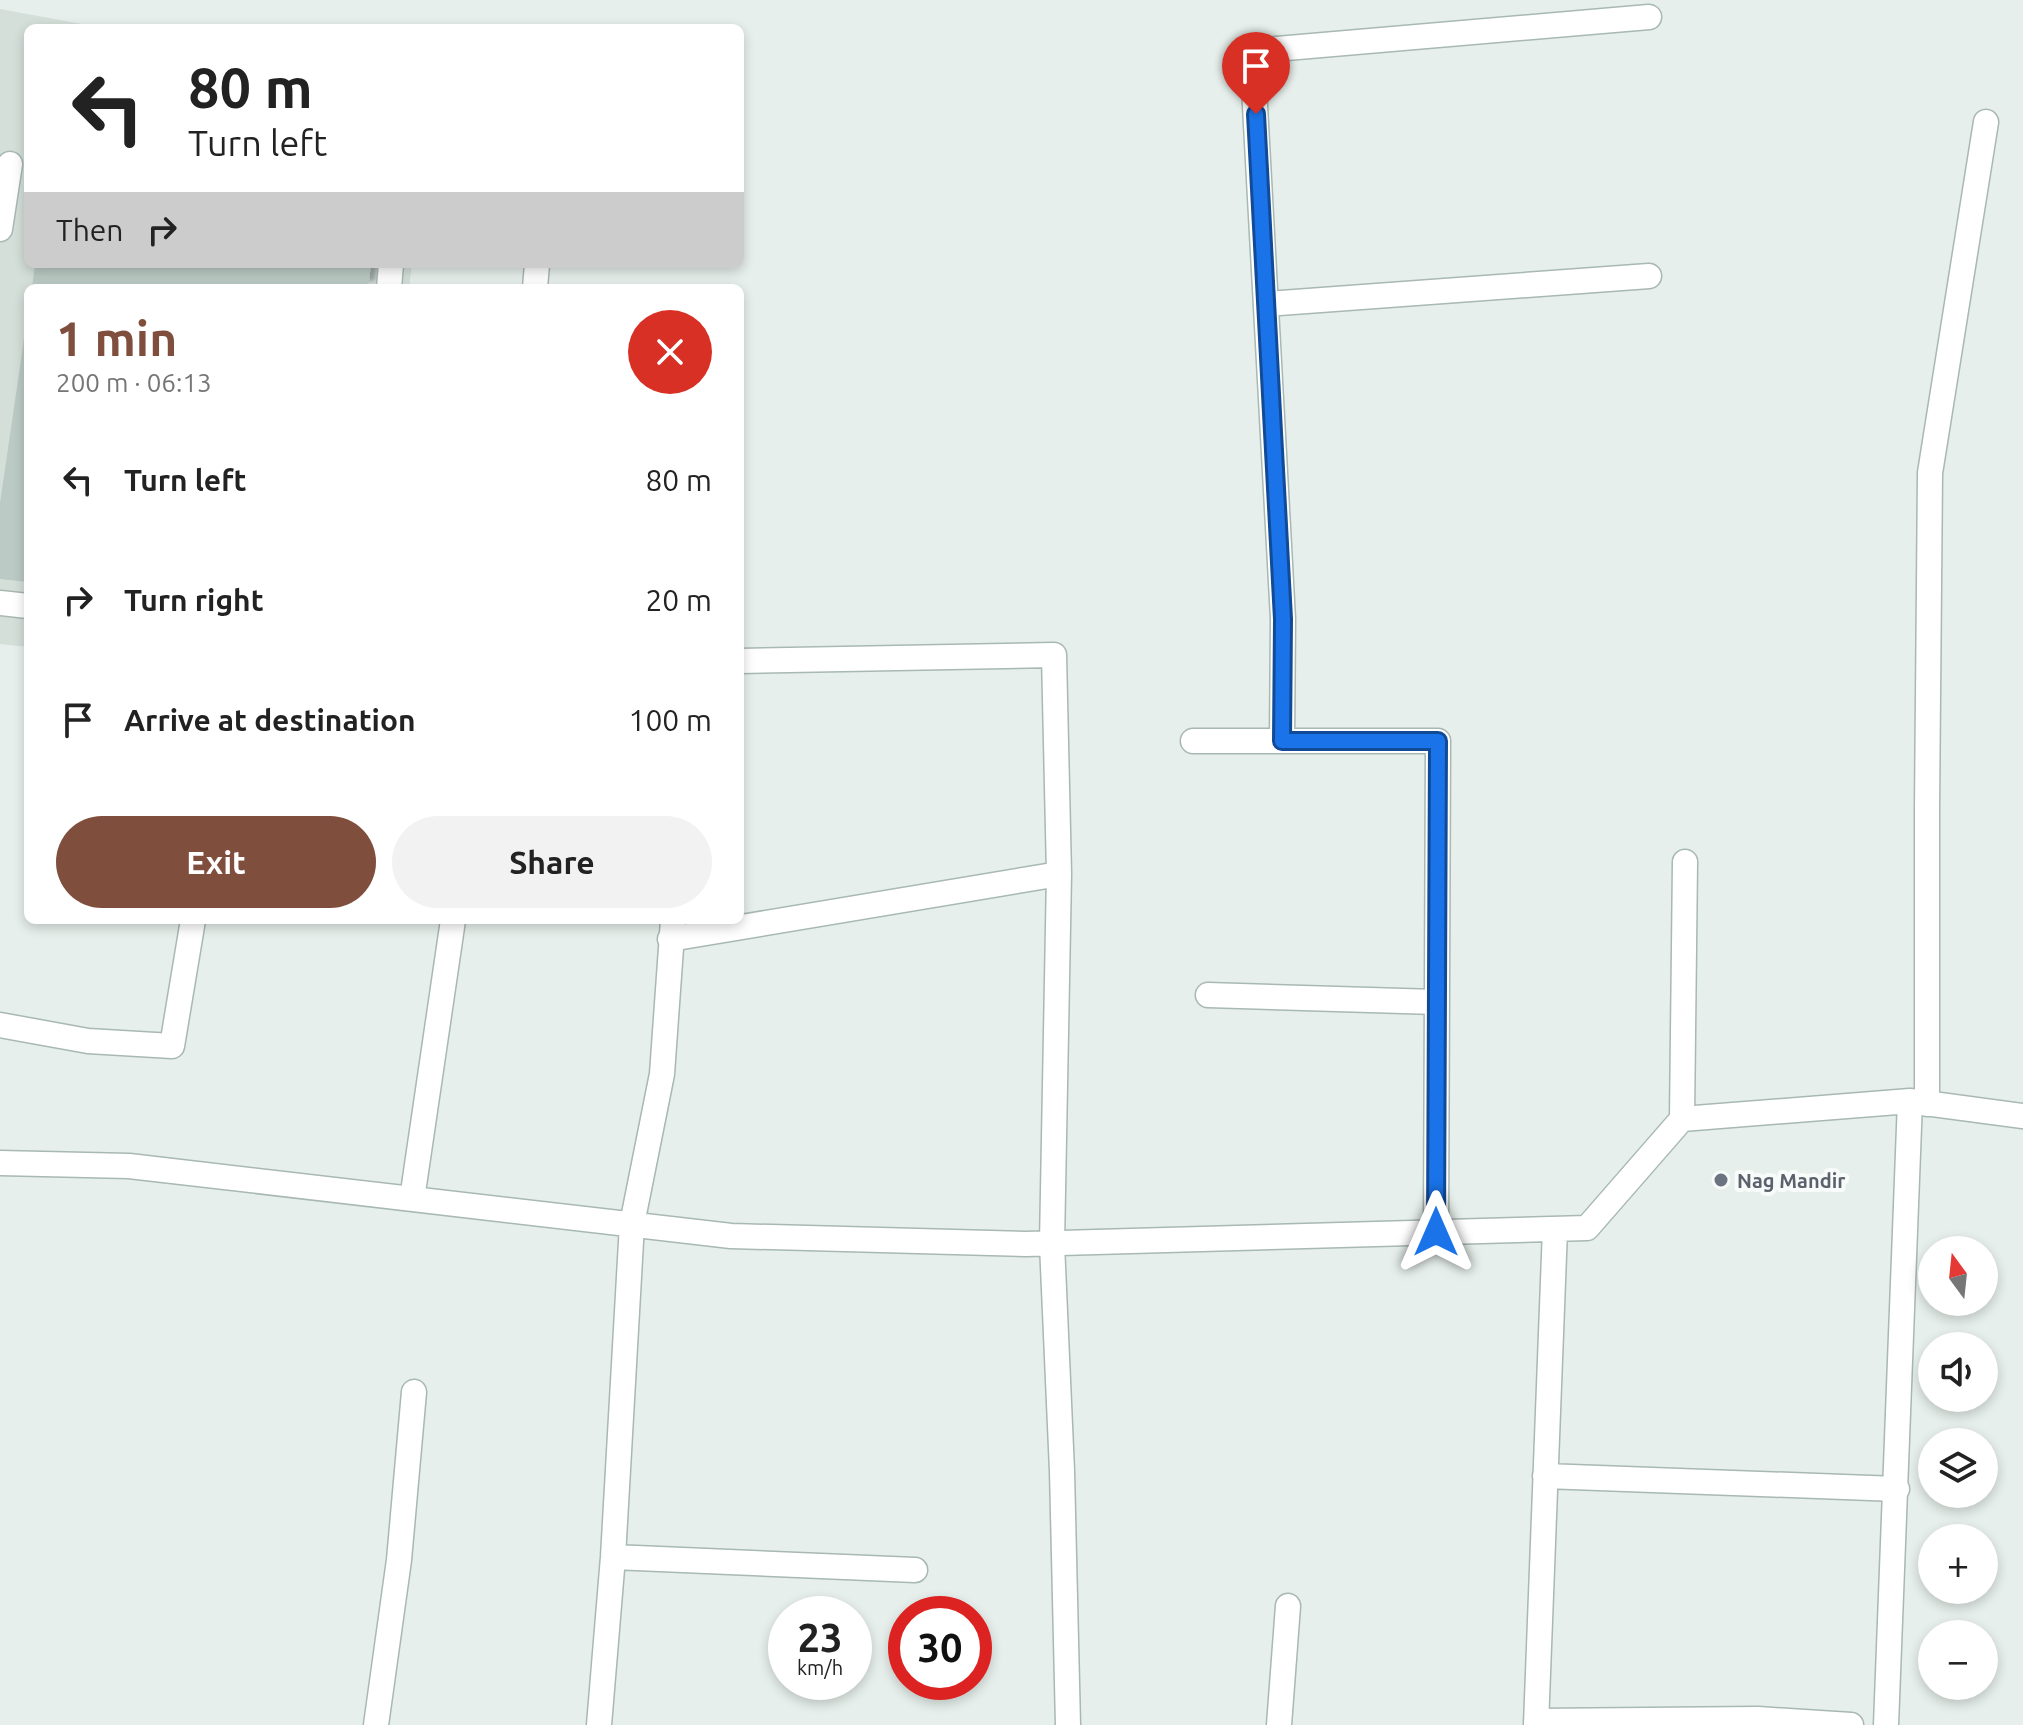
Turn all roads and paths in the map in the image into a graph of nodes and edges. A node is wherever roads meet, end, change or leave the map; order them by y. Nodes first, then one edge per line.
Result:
1 (1649, 17) dead end
2 (1986, 122) dead end
3 (13, 165) edge
4 (0, 229) edge
5 (1649, 276) dead end
6 (1266, 304) junction
7 (0, 603) edge
8 (24, 606) edge
9 (744, 661) edge
10 (1193, 741) dead end
11 (1282, 741) junction
12 (1685, 862) dead end
13 (1059, 874) junction
14 (744, 919) edge
15 (192, 924) edge
16 (452, 924) edge
17 (713, 924) edge
18 (671, 930) edge
19 (1208, 995) dead end
20 (1436, 1002) junction
21 (0, 1025) edge
22 (1918, 1102) junction
23 (2023, 1116) edge
24 (1682, 1119) junction
25 (0, 1163) edge
26 (412, 1199) junction
27 (632, 1224) junction
28 (1555, 1229) junction
29 (1436, 1232) junction
30 (1052, 1244) junction
31 (414, 1392) dead end
32 (1545, 1476) junction
33 (1897, 1489) junction
34 (613, 1557) junction
35 (915, 1570) dead end
36 (1288, 1606) dead end
37 (1758, 1722) edge
38 (1536, 1723) edge
39 (376, 1725) edge
40 (599, 1725) edge
41 (1068, 1725) edge
42 (1279, 1725) edge
43 (1851, 1725) edge
44 (1886, 1725) edge

1 - 6 street
2 - 22 street
3 - 4 street
5 - 6 street
6 - 11 street
7 - 8 street
9 - 13 street
10 - 11 street
11 - 20 street
12 - 24 street
13 - 14 street
13 - 30 street
15 - 21 street
16 - 26 street
17 - 18 street
18 - 27 street
19 - 20 street
20 - 29 street
22 - 23 street
22 - 24 street
22 - 33 street
24 - 28 street
25 - 26 street
26 - 27 street
27 - 30 street
27 - 34 street
28 - 29 street
28 - 32 street
29 - 30 street
30 - 41 street
31 - 39 street
32 - 33 street
32 - 38 street
33 - 44 street
34 - 35 street
34 - 40 street
36 - 42 street
37 - 38 street
37 - 43 street

